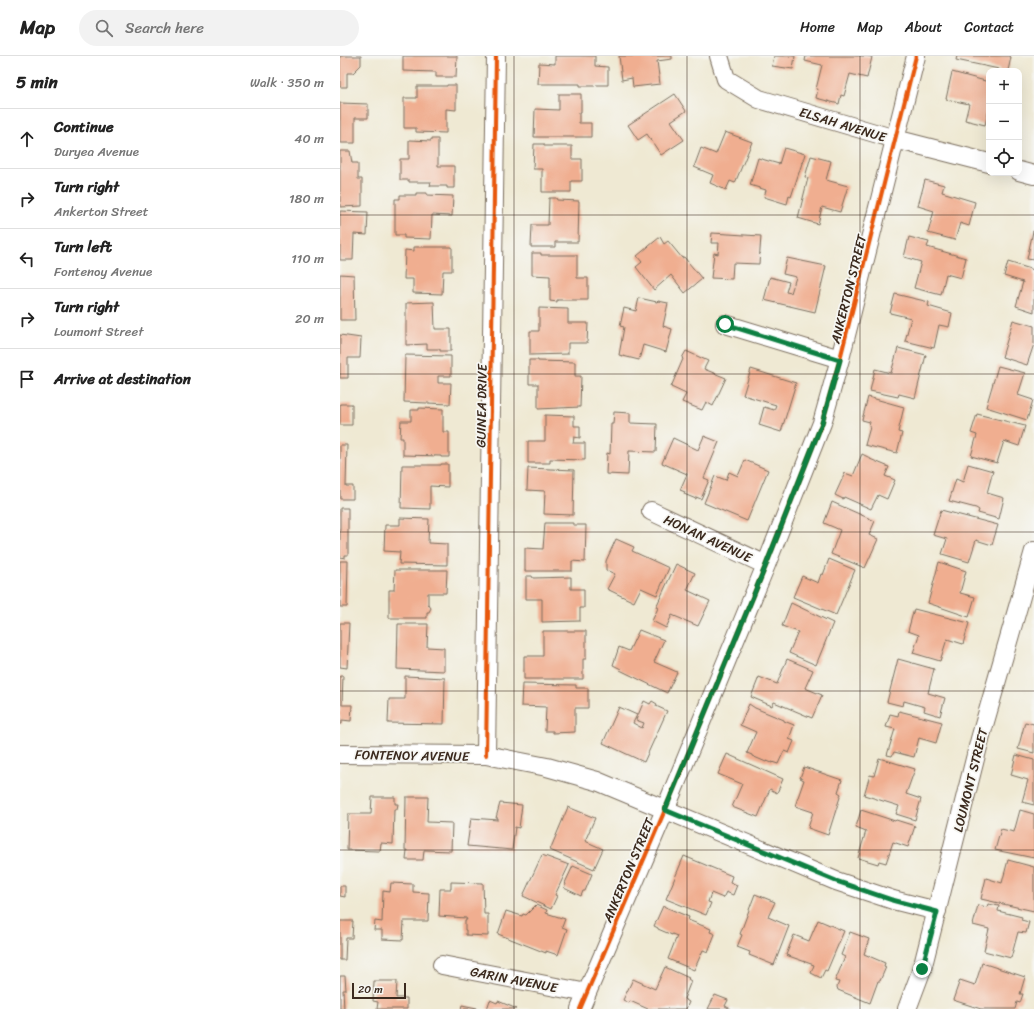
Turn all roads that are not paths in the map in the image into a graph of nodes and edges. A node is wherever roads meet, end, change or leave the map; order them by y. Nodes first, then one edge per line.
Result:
1 (496, 56) edge
2 (719, 56) edge
3 (916, 56) edge
4 (895, 139) junction
5 (986, 162) edge
6 (1022, 172) edge
7 (1034, 174) edge
8 (725, 324) dead end
9 (840, 360) junction
10 (651, 511) dead end
11 (1034, 551) edge
12 (766, 565) junction
13 (340, 754) edge
14 (486, 755) junction
15 (665, 810) junction
16 (937, 912) junction
17 (442, 965) dead end
18 (584, 1001) edge
19 (907, 1009) edge

1 - 14 street, GUINEA DRIVE
2 - 4 street, ELSAH AVENUE
3 - 4 street, ANKERTON STREET
4 - 5 street, ELSAH AVENUE
4 - 9 street, ANKERTON STREET
6 - 7 street
8 - 9 street
9 - 12 street, ANKERTON STREET
10 - 12 street, HONAN AVENUE
11 - 16 street, LOUMONT STREET
12 - 15 street, ANKERTON STREET
13 - 14 street, FONTENOY AVENUE
14 - 15 street, FONTENOY AVENUE
15 - 16 street, FONTENOY AVENUE
15 - 18 street, ANKERTON STREET
16 - 19 street, LOUMONT STREET
17 - 18 street, GARIN AVENUE

